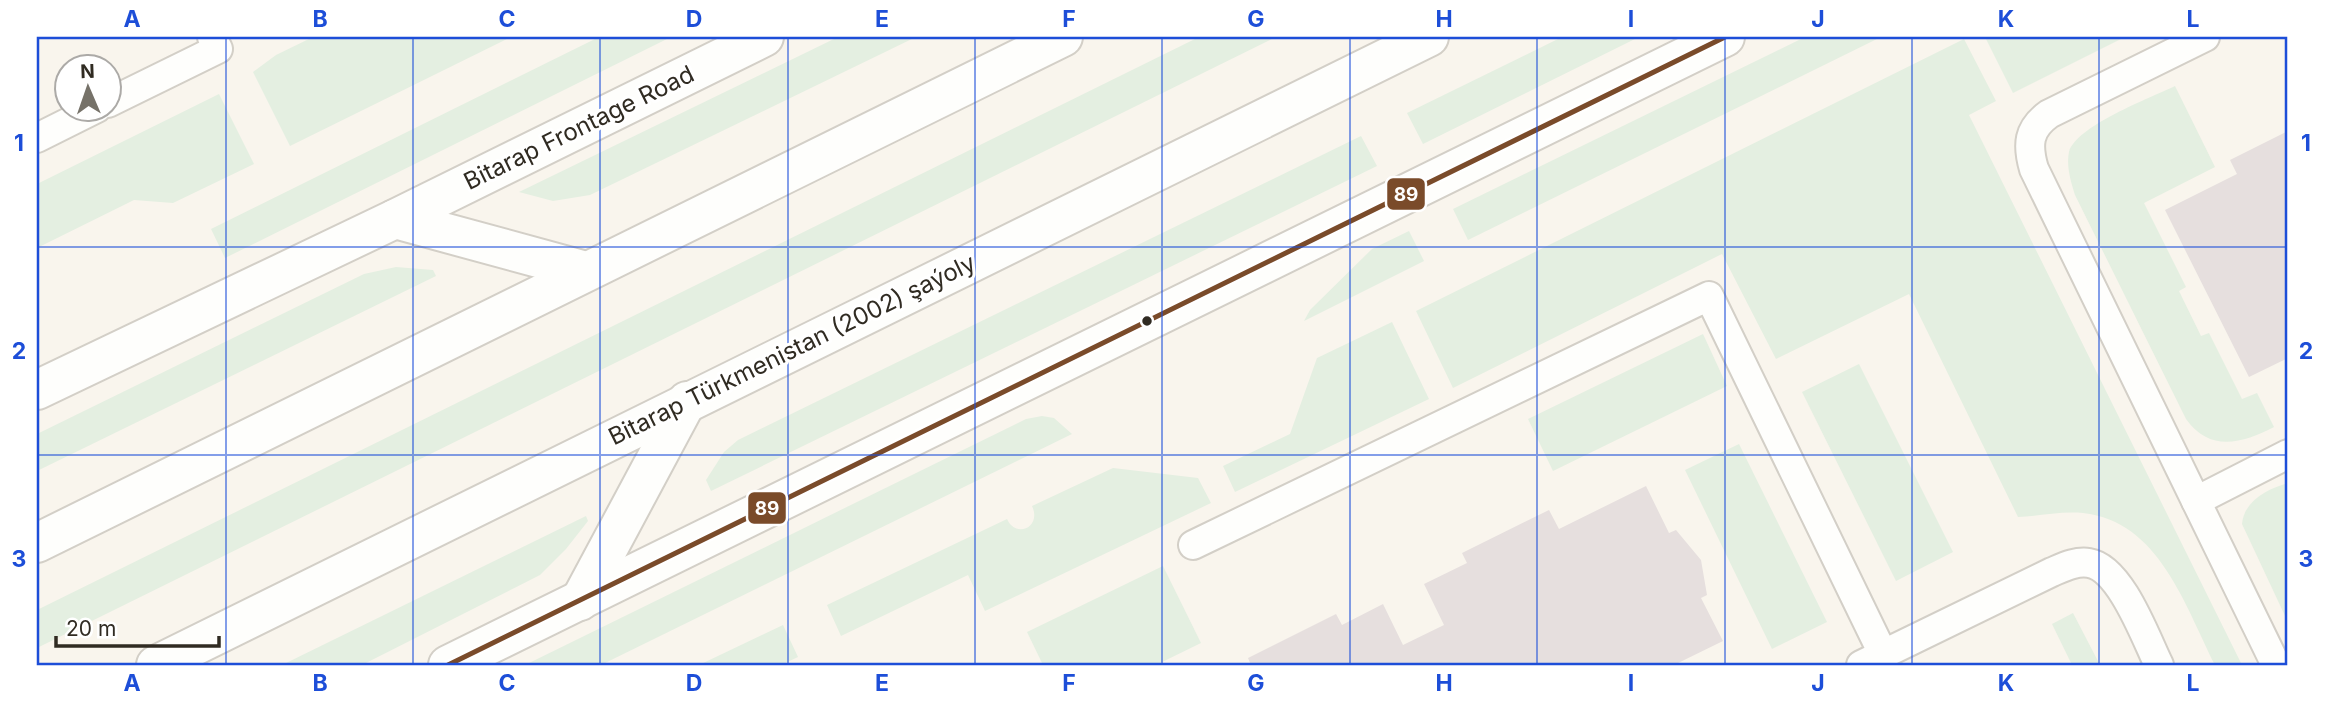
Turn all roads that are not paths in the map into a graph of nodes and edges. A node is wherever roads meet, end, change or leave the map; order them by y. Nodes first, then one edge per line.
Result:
1 (212, 37) edge
2 (764, 37) edge
3 (1063, 37) edge
4 (1429, 37) edge
5 (1725, 37) edge
6 (2205, 37) edge
7 (122, 96) edge
8 (69, 122) edge
9 (37, 138) edge
10 (395, 219) junction
11 (586, 271) junction
12 (37, 390) edge
13 (687, 401) junction
14 (2288, 454) edge
15 (2196, 501) junction
16 (37, 543) edge
17 (1193, 545) dead end
18 (580, 600) junction
19 (1872, 659) edge
20 (156, 665) edge
21 (448, 665) edge
22 (2159, 665) edge
23 (2276, 665) edge

1 - 7 lane
2 - 10 street, Bitarap Frontage Road
3 - 11 street
4 - 13 street, Bitarap Türkmenistan (2002) şaýoly
5 - 18 street
6 - 15 lane
8 - 9 lane
10 - 11 street
10 - 12 street, Bitarap Frontage Road
11 - 16 street
13 - 18 street
13 - 20 street, Bitarap Türkmenistan (2002) şaýoly
14 - 15 lane
15 - 23 lane
17 - 19 lane
18 - 21 street
19 - 22 lane

